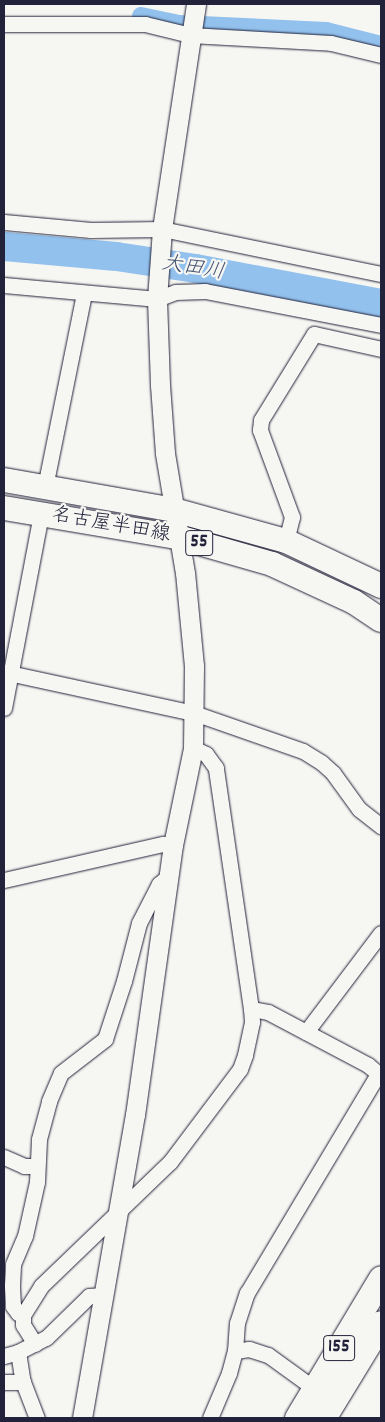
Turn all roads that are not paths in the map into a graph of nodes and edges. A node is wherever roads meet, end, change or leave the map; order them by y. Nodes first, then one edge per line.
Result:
1 (196, 4) edge
2 (4, 24) edge
3 (190, 35) junction
4 (381, 55) edge
5 (4, 222) edge
6 (162, 235) junction
7 (381, 274) edge
8 (4, 285) edge
9 (84, 293) junction
10 (157, 299) junction
11 (381, 325) edge
12 (381, 349) edge
13 (4, 480) edge
14 (45, 487) junction
15 (4, 508) edge
16 (174, 510) junction
17 (41, 514) junction
18 (178, 537) junction
19 (286, 541) junction
20 (381, 586) edge
21 (381, 620) edge
22 (7, 673) edge
23 (4, 708) edge
24 (194, 712) junction
25 (193, 748) junction
26 (381, 826) edge
27 (173, 845) junction
28 (4, 880) edge
29 (169, 880) junction
30 (381, 933) edge
31 (252, 1008) junction
32 (306, 1032) junction
33 (380, 1075) edge
34 (4, 1157) edge
35 (37, 1166) junction
36 (118, 1211) junction
37 (9, 1261) edge
38 (381, 1278) edge
39 (104, 1295) junction
40 (23, 1315) junction
41 (381, 1323) edge
42 (35, 1344) junction
43 (235, 1351) junction
44 (11, 1354) edge
45 (4, 1382) edge
46 (22, 1382) junction
47 (315, 1389) junction
48 (37, 1418) edge
49 (82, 1418) edge
50 (210, 1418) edge
51 (297, 1418) edge
52 (323, 1418) edge

1 - 3 street
2 - 3 street
3 - 4 street
3 - 6 street
5 - 6 street
6 - 7 street
6 - 10 street
8 - 9 street
9 - 10 street
9 - 14 street
10 - 11 street
10 - 16 street
12 - 19 street
13 - 14 main road, 名古屋半田線 / 55
14 - 16 main road, 名古屋半田線 / 55
15 - 17 main road, 名古屋半田線 / 55
16 - 18 street
16 - 19 main road, 名古屋半田線 / 55
17 - 18 main road, 名古屋半田線 / 55
17 - 22 street
18 - 21 main road, 名古屋半田線 / 55
18 - 24 street
19 - 20 main road, 名古屋半田線 / 55
22 - 23 street
22 - 24 street
24 - 25 street
24 - 26 street
25 - 27 street
25 - 31 street
27 - 28 street
27 - 29 street
29 - 35 street
29 - 36 street
30 - 32 street
31 - 32 street
31 - 36 street
32 - 33 street
33 - 43 street
34 - 35 street
35 - 37 street
36 - 39 street
36 - 40 street
37 - 40 street
38 - 47 highway, 155
39 - 42 street
39 - 49 street
40 - 42 street
41 - 52 highway, 155
42 - 44 street
43 - 47 street
43 - 50 street
44 - 46 street
45 - 46 street
46 - 48 street
47 - 51 highway, 155

